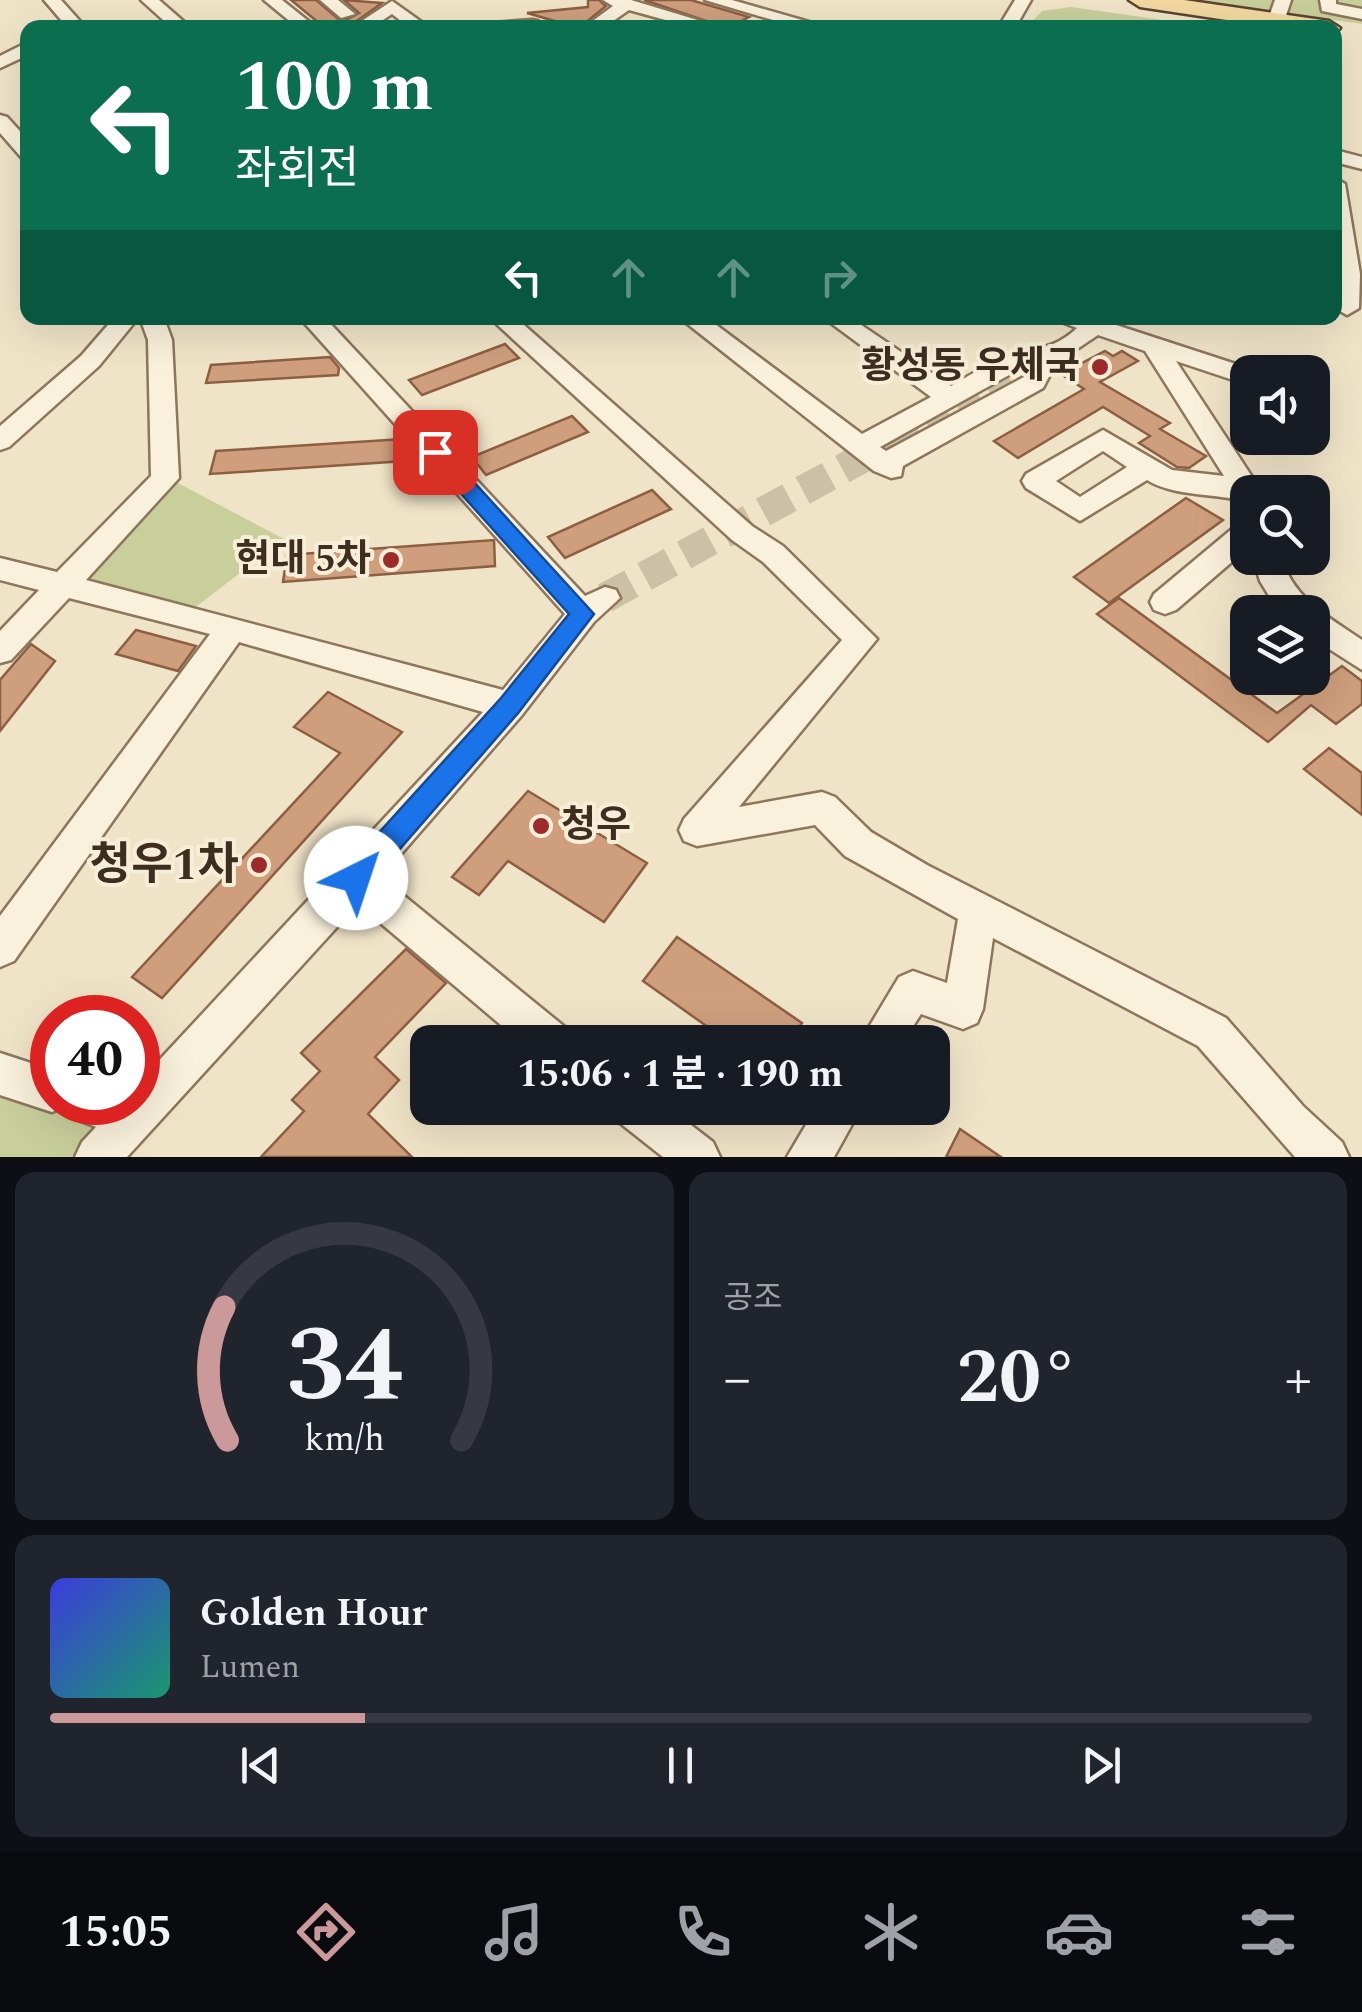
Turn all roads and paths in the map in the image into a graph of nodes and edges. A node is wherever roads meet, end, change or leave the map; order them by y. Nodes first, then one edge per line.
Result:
1 (149, 0) edge
2 (272, 0) edge
3 (328, 0) edge
4 (406, 0) edge
5 (713, 0) edge
6 (1140, 0) edge
7 (1328, 0) edge
8 (1349, 0) edge
9 (619, 2) edge
10 (1362, 2) edge
11 (793, 14) edge
12 (1362, 14) edge
13 (169, 20) edge
14 (298, 20) edge
15 (352, 20) edge
16 (356, 20) edge
17 (411, 20) edge
18 (433, 20) edge
19 (599, 20) edge
20 (686, 20) edge
21 (1276, 20) edge
22 (15, 50) edge
23 (0, 64) edge
24 (0, 120) edge
25 (20, 144) edge
26 (1342, 233) edge
27 (1348, 308) edge
28 (120, 325) edge
29 (155, 325) edge
30 (319, 325) edge
31 (510, 325) edge
32 (701, 325) edge
33 (846, 325) edge
34 (1086, 325) edge
35 (1102, 325) edge
36 (1154, 346) junction
37 (1046, 358) junction
38 (1230, 371) edge
39 (1014, 376) tunnel mouth
40 (949, 397) junction
41 (0, 441) edge
42 (860, 446) junction
43 (1146, 467) dead end
44 (1238, 475) edge
45 (1230, 488) edge
46 (1230, 547) edge
47 (0, 569) edge
48 (63, 584) junction
49 (1165, 602) dead end
50 (232, 628) junction
51 (1330, 634) edge
52 (0, 652) edge
53 (1362, 657) edge
54 (510, 705) junction
55 (356, 878) junction
56 (978, 910) junction
57 (0, 948) edge
58 (532, 1025) edge
59 (891, 1025) edge
60 (0, 1074) edge
61 (30, 1084) edge
62 (160, 1086) edge
63 (124, 1125) edge
64 (657, 1125) edge
65 (829, 1125) edge
66 (97, 1157) edge
67 (698, 1157) edge
68 (809, 1157) edge
69 (1327, 1157) edge

1 - 13 street
2 - 14 street
3 - 15 street
4 - 18 street
5 - 11 street
6 - 21 main road
7 - 12 street
8 - 10 street
9 - 19 street
9 - 20 street
16 - 17 street
22 - 23 street
24 - 25 street
26 - 27 street
28 - 41 street
29 - 48 street
30 - 54 street
31 - 56 street
32 - 42 street
33 - 40 street
34 - 37 street
35 - 36 street
36 - 38 street
36 - 44 street
37 - 39 street
37 - 40 street
37 - 42 street
40 - 42 street
43 - 45 street
46 - 49 street
47 - 48 street
48 - 50 street
48 - 52 street
50 - 54 street
50 - 57 street
51 - 53 street
54 - 55 street
55 - 58 street
55 - 62 street
56 - 59 street
56 - 69 street
60 - 61 street
63 - 66 street
64 - 67 street
65 - 68 street

